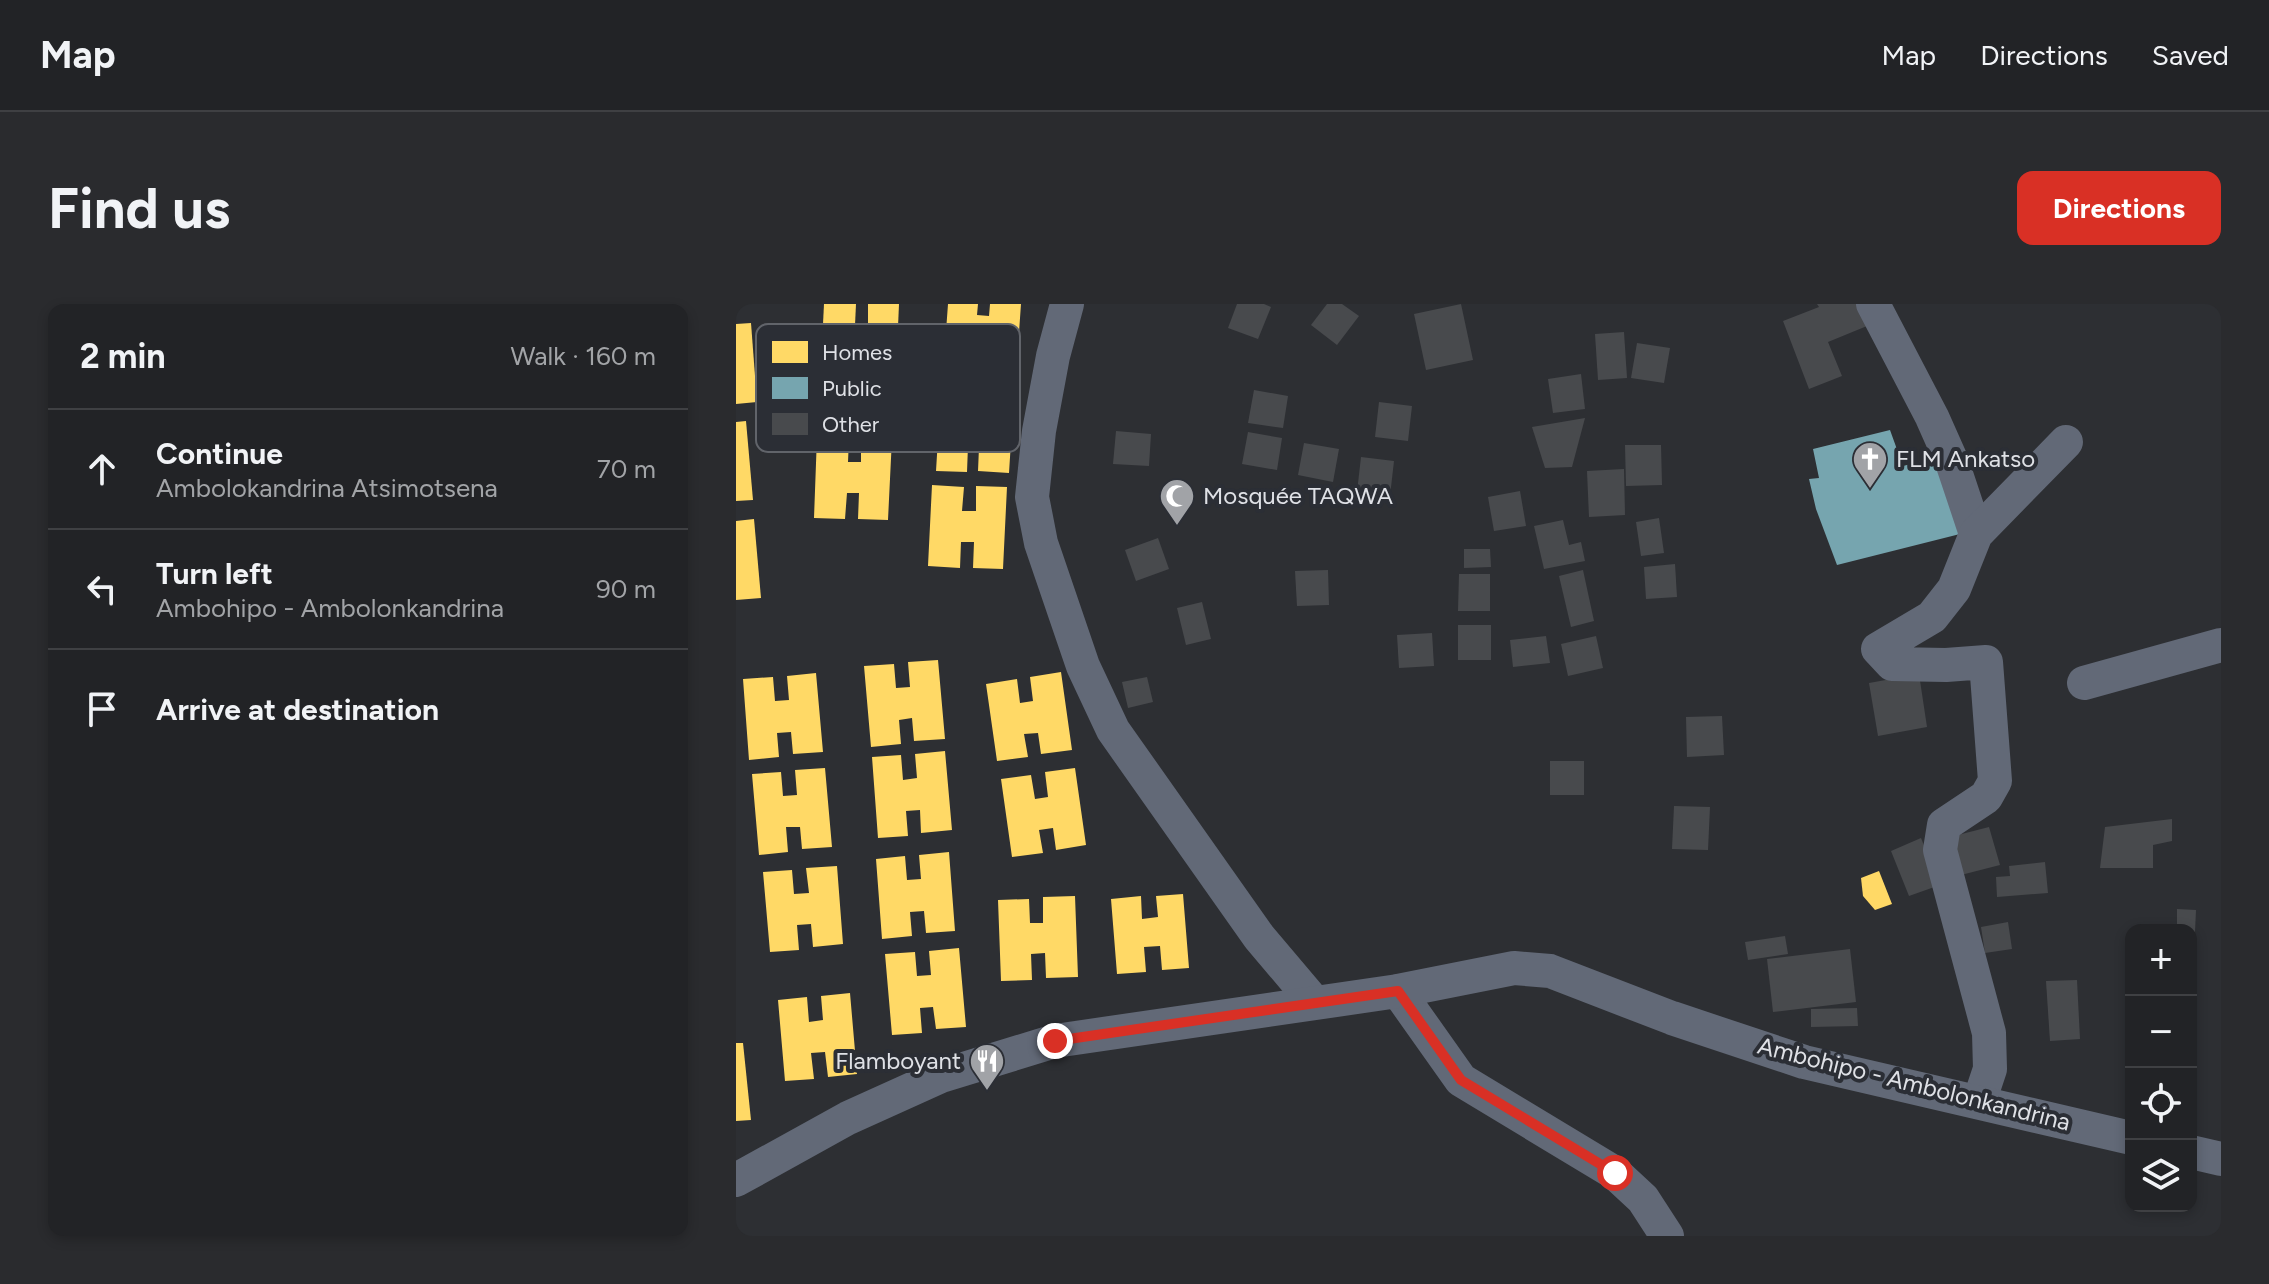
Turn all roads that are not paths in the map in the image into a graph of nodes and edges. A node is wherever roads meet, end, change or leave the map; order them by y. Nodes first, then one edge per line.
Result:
1 (1067, 304) edge
2 (1873, 304) edge
3 (2066, 442) dead end
4 (1976, 534) junction
5 (2221, 645) edge
6 (2084, 683) dead end
7 (1398, 991) junction
8 (1314, 1002) junction
9 (1979, 1102) junction
10 (2125, 1137) edge
11 (2197, 1153) edge
12 (2221, 1159) edge
13 (736, 1180) edge
14 (1667, 1236) edge

1 - 8 street
2 - 4 street
3 - 4 street
4 - 9 street
5 - 6 street
7 - 8 street, Ambohipo - Ambolonkandrina
7 - 9 street, Ambohipo - Ambolonkandrina
7 - 14 street
8 - 13 street, Ambohipo - Ambolonkandrina
9 - 10 street, Ambohipo - Ambolonkandrina
11 - 12 street

